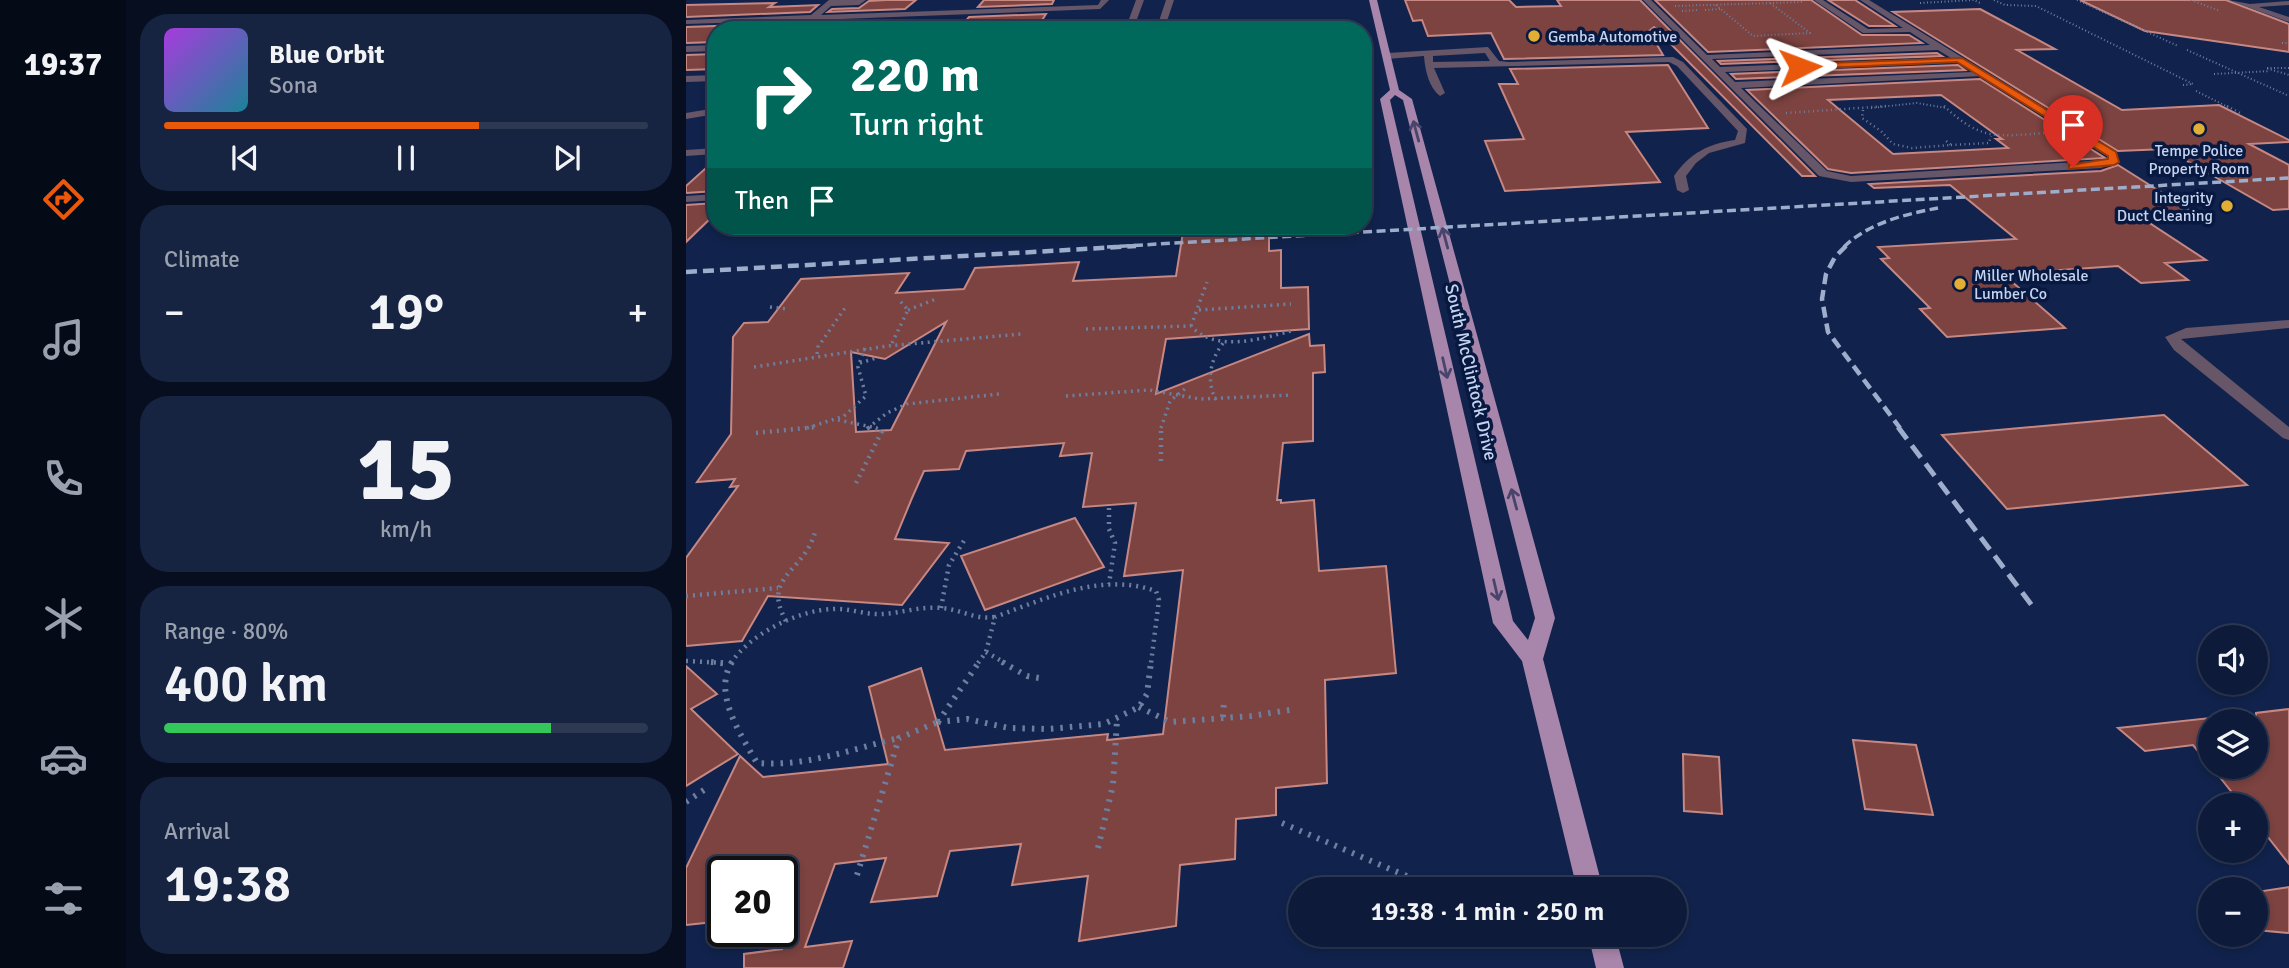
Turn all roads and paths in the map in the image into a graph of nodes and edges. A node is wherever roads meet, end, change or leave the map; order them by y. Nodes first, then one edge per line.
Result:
1 (862, 0) edge
2 (1105, 0) edge
3 (1140, 0) edge
4 (1170, 0) edge
5 (1373, 0) edge
6 (1647, 0) edge
7 (1864, 0) edge
8 (1965, 0) edge
9 (1994, 0) edge
10 (2077, 0) edge
11 (2232, 0) edge
12 (2280, 0) edge
13 (1819, 1) edge
14 (1938, 1) edge
15 (1951, 1) edge
16 (832, 2) edge
17 (1693, 2) dead end
18 (1920, 2) dead end
19 (1770, 3) junction
20 (1980, 3) dead end
21 (2289, 3) edge
22 (1716, 5) junction
23 (2246, 5) junction
24 (1675, 6) dead end
25 (1697, 6) junction
26 (1721, 9) junction
27 (812, 18) junction
28 (2289, 20) edge
29 (707, 21) edge
30 (718, 21) edge
31 (808, 21) edge
32 (1132, 21) edge
33 (1163, 21) edge
34 (686, 22) edge
35 (1910, 30) junction
36 (2282, 43) dead end
37 (2289, 43) edge
38 (2178, 46) dead end
39 (1939, 47) junction
40 (707, 48) edge
41 (686, 49) edge
42 (2187, 50) dead end
43 (1428, 54) junction
44 (1387, 56) junction
45 (1708, 57) junction
46 (1650, 58) junction
47 (1959, 60) junction
48 (1496, 63) junction
49 (1431, 65) junction
50 (1659, 68) dead end
51 (2289, 68) edge
52 (1721, 70) junction
53 (2270, 71) junction
54 (2238, 73) junction
55 (1980, 74) junction
56 (2214, 74) dead end
57 (2289, 75) edge
58 (707, 78) edge
59 (686, 79) edge
60 (1735, 85) junction
61 (2184, 86) dead end
62 (1395, 91) junction
63 (2196, 91) dead end
64 (1440, 93) dead end
65 (2289, 96) edge
66 (707, 108) edge
67 (1862, 108) junction
68 (1785, 113) dead end
69 (2242, 114) dead end
70 (687, 115) edge
71 (2052, 133) dead end
72 (1991, 136) junction
73 (1945, 140) dead end
74 (1951, 145) junction
75 (707, 152) edge
76 (686, 153) edge
77 (1683, 190) dead end
78 (707, 198) edge
79 (686, 199) edge
80 (1207, 282) dead end
81 (936, 299) dead end
82 (900, 301) dead end
83 (1291, 304) dead end
84 (846, 305) dead end
85 (770, 307) dead end
86 (787, 309) dead end
87 (908, 310) junction
88 (1199, 310) junction
89 (2289, 324) edge
90 (1191, 326) junction
91 (1086, 329) dead end
92 (1291, 331) dead end
93 (1021, 334) dead end
94 (1225, 341) junction
95 (893, 345) junction
96 (865, 348) junction
97 (817, 354) junction
98 (876, 358) dead end
99 (859, 364) junction
100 (754, 367) dead end
101 (1186, 388) dead end
102 (999, 394) dead end
103 (1176, 394) junction
104 (1066, 396) dead end
105 (1292, 396) dead end
106 (1216, 400) junction
107 (837, 419) junction
108 (872, 425) junction
109 (867, 429) dead end
110 (756, 433) dead end
111 (2289, 435) edge
112 (1161, 461) dead end
113 (856, 483) dead end
114 (1110, 508) dead end
115 (815, 532) dead end
116 (965, 539) dead end
117 (1110, 584) junction
118 (778, 588) junction
119 (686, 596) edge
120 (941, 608) junction
121 (995, 617) junction
122 (786, 621) junction
123 (986, 652) junction
124 (1532, 659) junction
125 (686, 661) edge
126 (729, 664) junction
127 (1045, 679) dead end
128 (1224, 699) dead end
129 (1139, 707) junction
130 (1296, 709) dead end
131 (1223, 717) junction
132 (1117, 720) junction
133 (938, 722) junction
134 (899, 738) junction
135 (704, 790) dead end
136 (686, 802) edge
137 (1282, 823) dead end
138 (1098, 848) dead end
139 (857, 875) dead end
140 (1409, 877) edge
141 (1587, 877) edge
142 (1604, 947) edge
143 (1610, 968) edge

1 - 16 street
2 - 27 street
3 - 32 street
4 - 33 street
5 - 44 main road, South McClintock Drive
6 - 45 street
7 - 35 street
8 - 15 path
8 - 20 path
9 - 61 path
10 - 38 path
11 - 23 street
12 - 21 street
13 - 19 path
13 - 35 street
14 - 15 path
14 - 18 path
16 - 27 street
17 - 25 path
19 - 22 path
19 - 26 path
21 - 23 street
22 - 25 path
22 - 26 path
23 - 28 street
24 - 25 path
25 - 26 path
27 - 30 street
27 - 31 street
29 - 34 street
35 - 39 street
36 - 37 path
39 - 45 street
39 - 47 street
40 - 41 street
42 - 54 path
43 - 44 street
43 - 48 street
43 - 49 street
44 - 62 main road, South McClintock Drive
45 - 52 street
46 - 48 street
46 - 50 street
46 - 77 street
47 - 52 street
47 - 55 street
48 - 49 street
49 - 64 street
51 - 53 path
52 - 60 street
53 - 54 path
53 - 57 path
54 - 56 path
54 - 65 path
55 - 60 street
55 - 60 street
58 - 59 street
124 -> 62 main road, South McClintock Drive
62 -> 124 main road, South McClintock Drive
63 - 69 path
66 - 70 street
67 - 68 path
67 - 72 path
67 - 74 path
71 - 72 path
72 - 74 path
73 - 74 path
75 - 76 street
78 - 79 street
80 - 88 path
81 - 87 path
82 - 87 path
83 - 88 path
84 - 97 path
85 - 86 path
87 - 95 path
88 - 90 path
89 - 111 street
90 - 91 path
90 - 94 path
92 - 94 path
93 - 95 path
94 - 106 path
95 - 96 path
96 - 97 path
96 - 99 path
97 - 100 path
98 - 99 path
99 - 107 path
101 - 103 path
102 - 108 path
103 - 104 path
103 - 106 path
103 - 112 path
105 - 106 path
107 - 108 path
107 - 110 path
108 - 109 path
108 - 113 path
114 - 117 path
115 - 118 path
116 - 120 path
117 - 121 path
117 - 129 path
118 - 119 path
118 - 122 path
120 - 121 path
120 - 122 path
121 - 123 path
122 - 126 path
123 - 127 path
123 - 133 path
124 - 141 main road, South McClintock Drive
125 - 126 path
126 - 134 path
128 - 131 path
129 - 131 path
129 - 132 path
130 - 131 path
132 - 133 path
132 - 138 path
133 - 134 path
134 - 139 path
135 - 136 path
137 - 140 path
142 - 143 main road

